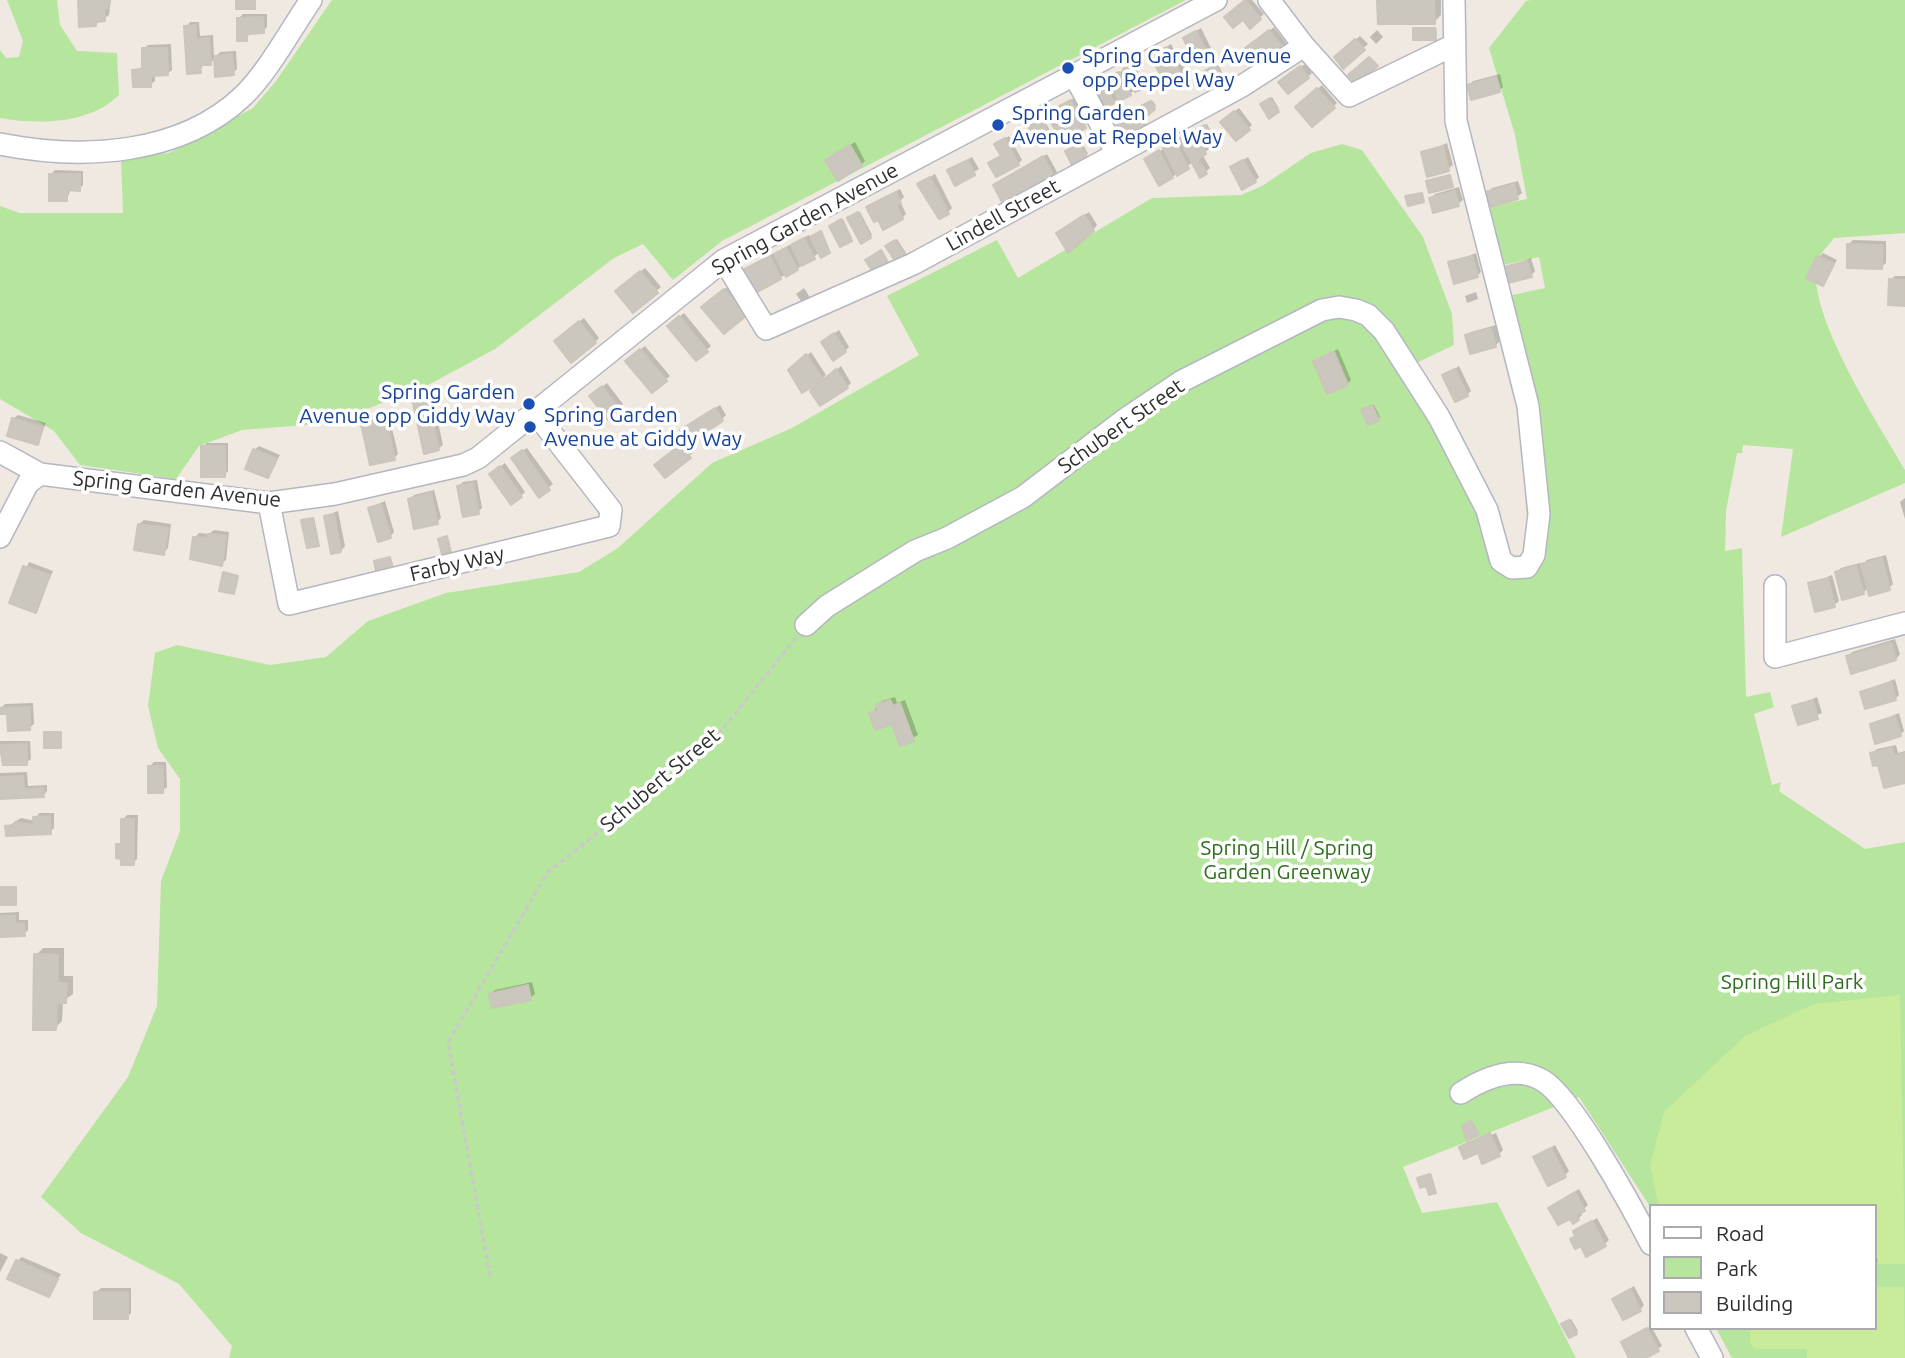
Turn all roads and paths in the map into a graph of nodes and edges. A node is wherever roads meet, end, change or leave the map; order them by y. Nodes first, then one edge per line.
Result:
1 (311, 0) edge
2 (1216, 0) edge
3 (1269, 0) edge
4 (1454, 0) edge
5 (1454, 45) junction
6 (1304, 46) junction
7 (1074, 75) junction
8 (0, 144) edge
9 (1116, 152) junction
10 (724, 260) junction
11 (534, 411) junction
12 (0, 452) edge
13 (40, 474) junction
14 (269, 503) junction
15 (0, 537) edge
16 (1775, 586) dead end
17 (1905, 623) edge
18 (806, 625) joint
19 (1461, 1093) dead end
20 (1650, 1242) edge
21 (490, 1276) dead end
22 (1697, 1330) edge
23 (1712, 1358) edge

1 - 8 street
2 - 7 street, Spring Garden Avenue
3 - 6 street
4 - 5 street, Schubert Street
5 - 6 street
5 - 18 street, Schubert Street
6 - 9 street, Lindell Street
7 - 9 street
7 - 10 street, Spring Garden Avenue
9 - 10 street, Lindell Street
10 - 11 street, Spring Garden Avenue
11 - 14 street, Spring Garden Avenue
11 - 14 street, Farby Way
12 - 13 street
13 - 14 street, Spring Garden Avenue
13 - 15 street
16 - 17 street
18 - 21 path, Schubert Street
19 - 20 street
22 - 23 street

